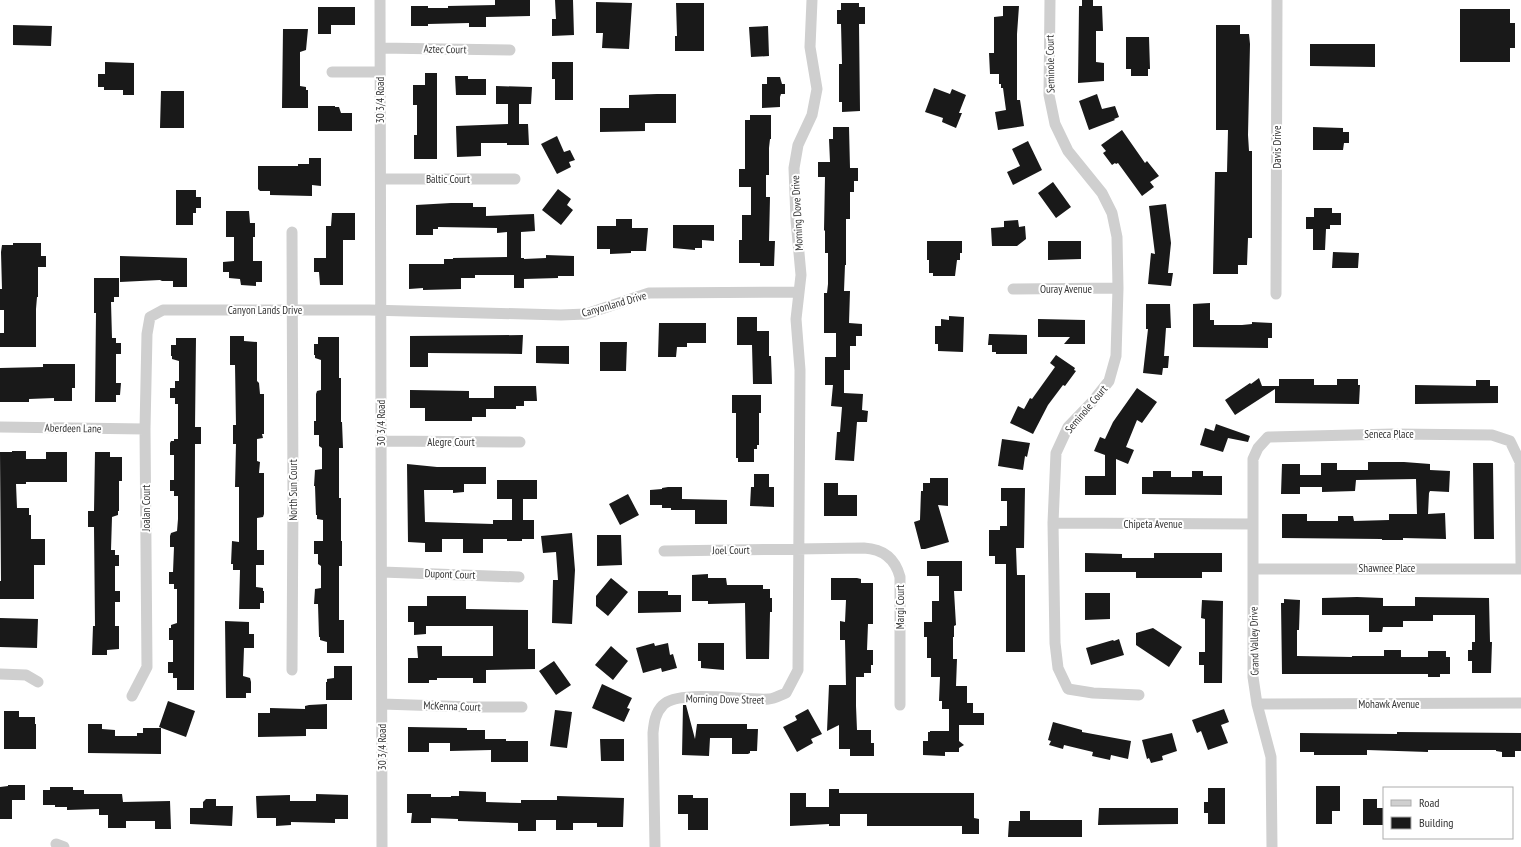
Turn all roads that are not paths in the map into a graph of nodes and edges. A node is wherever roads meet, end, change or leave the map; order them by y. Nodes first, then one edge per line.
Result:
1 (380, 0) edge
2 (812, 0) edge
3 (1050, 0) edge
4 (1277, 0) edge
5 (380, 48) junction
6 (510, 50) dead end
7 (332, 72) dead end
8 (380, 72) junction
9 (381, 179) junction
10 (515, 179) dead end
11 (292, 232) dead end
12 (1118, 288) junction
13 (1014, 289) dead end
14 (798, 292) junction
15 (1276, 294) dead end
16 (292, 310) junction
17 (381, 311) junction
18 (150, 317) joint
19 (0, 427) edge
20 (145, 428) junction
21 (800, 430) joint
22 (1268, 436) joint
23 (381, 441) junction
24 (520, 442) dead end
25 (1053, 524) junction
26 (1253, 524) junction
27 (799, 549) junction
28 (664, 551) dead end
29 (1521, 563) edge
30 (1253, 569) junction
31 (1521, 569) edge
32 (382, 572) junction
33 (519, 577) dead end
34 (292, 670) dead end
35 (0, 674) edge
36 (38, 682) dead end
37 (1139, 695) dead end
38 (132, 696) dead end
39 (1521, 703) edge
40 (382, 704) junction
41 (1257, 704) junction
42 (900, 705) dead end
43 (522, 707) dead end
44 (382, 847) edge
45 (655, 847) edge
46 (1272, 847) edge

1 - 5 street, 30 3/4 Road
2 - 14 street, Morning Dove Drive
3 - 12 street, Seminole Court
4 - 15 street, Davis Drive
5 - 6 street, Aztec Court
5 - 8 street, 30 3/4 Road
7 - 8 street
8 - 9 street, 30 3/4 Road
9 - 10 street, Baltic Court
9 - 17 street, 30 3/4 Road
11 - 16 street, North Sun Court
12 - 13 street, Ouray Avenue
12 - 25 street, Seminole Court
14 - 17 street, Canyonland Drive
14 - 21 street, Morning Dove Drive
16 - 17 street, Canyon Lands Drive
16 - 18 street, Canyon Lands Drive
16 - 34 street, North Sun Court
17 - 23 street, 30 3/4 Road
18 - 20 street, Joalan Court
19 - 20 street, Aberdeen Lane
20 - 38 street, Joalan Court
21 - 27 street, Morning Dove Street
22 - 26 street, Grand Valley Drive
22 - 29 street, Seneca Place
23 - 24 street, Alegre Court
23 - 32 street, 30 3/4 Road
25 - 26 street, Chipeta Avenue
25 - 37 street, Seminole Court
26 - 30 street, Grand Valley Drive
27 - 28 street, Joel Court
27 - 42 street, Margi Court
27 - 45 street, Morning Dove Street
30 - 31 street, Shawnee Place
30 - 41 street, Grand Valley Drive
32 - 33 street, Dupont Court
32 - 40 street, 30 3/4 Road
35 - 36 street
39 - 41 street, Mohawk Avenue
40 - 43 street, McKenna Court
40 - 44 street, 30 3/4 Road
41 - 46 street, Grand Valley Drive

